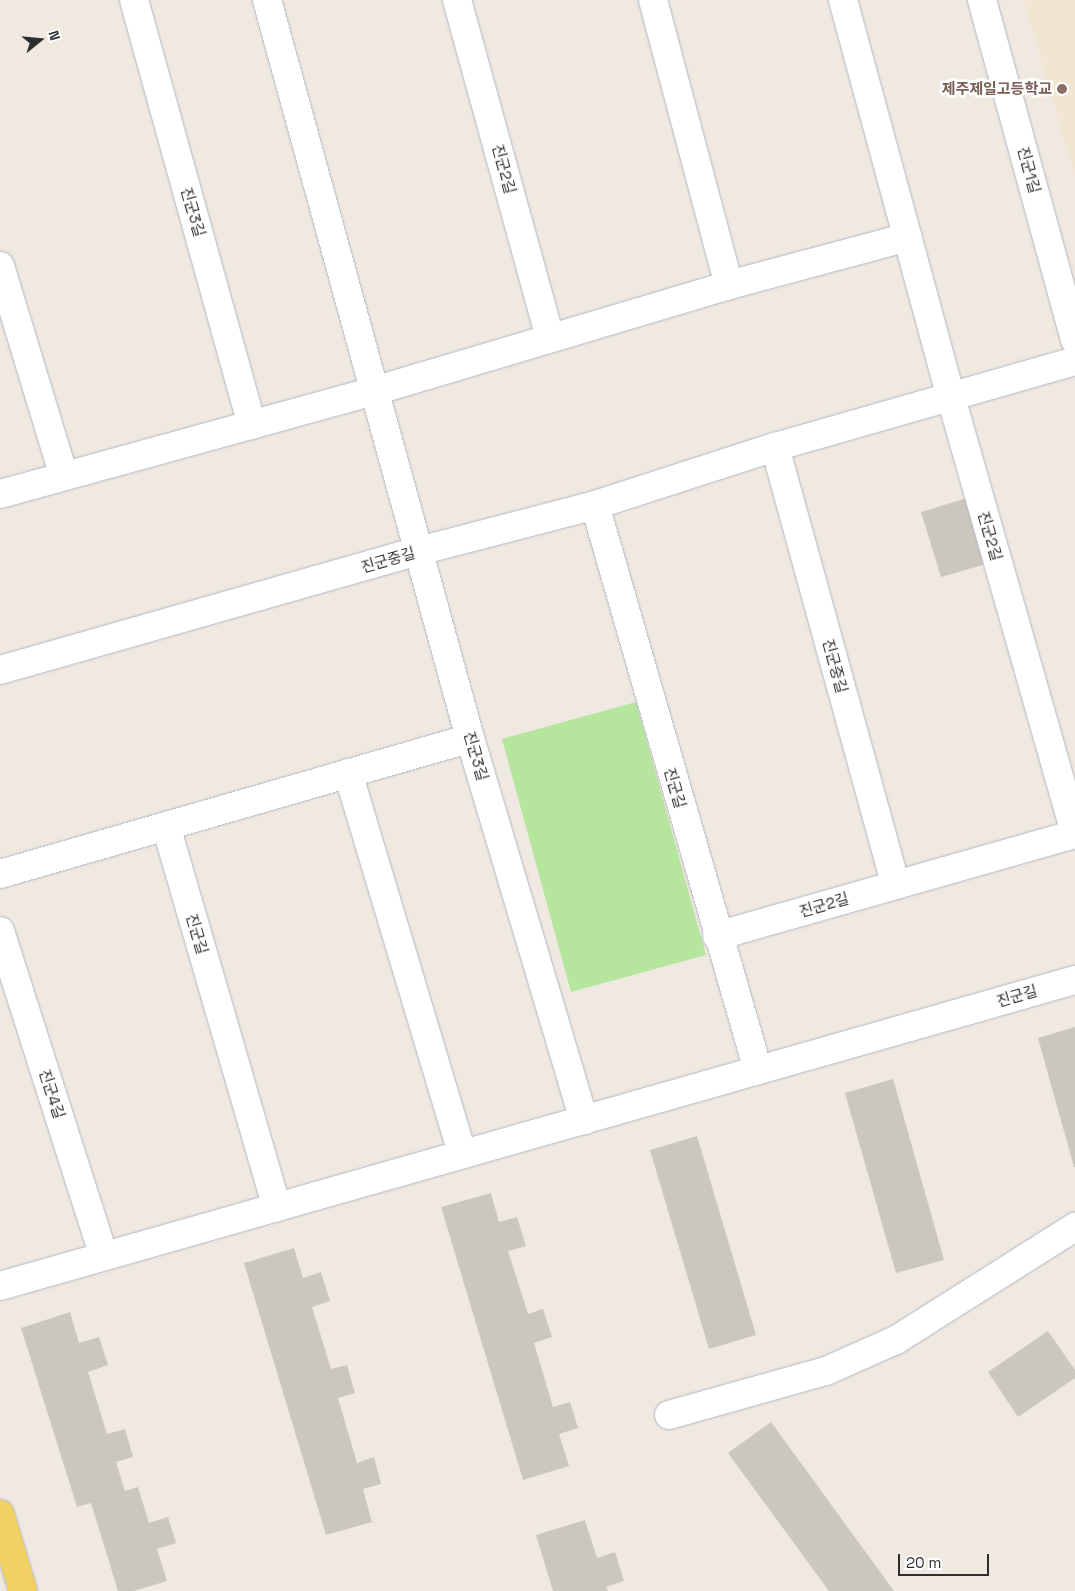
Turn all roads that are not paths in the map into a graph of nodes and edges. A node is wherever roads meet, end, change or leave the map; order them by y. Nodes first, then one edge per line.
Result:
1 (134, 0) edge
2 (267, 0) edge
3 (457, 0) edge
4 (652, 0) edge
5 (843, 0) edge
6 (982, 0) edge
7 (908, 237) junction
8 (0, 266) edge
9 (729, 285) junction
10 (550, 337) junction
11 (1075, 340) edge
12 (1075, 361) edge
13 (374, 391) junction
14 (950, 394) junction
15 (252, 425) junction
16 (775, 447) junction
17 (63, 474) junction
18 (0, 494) edge
19 (595, 505) junction
20 (418, 551) junction
21 (0, 670) edge
22 (470, 738) junction
23 (348, 773) junction
24 (166, 826) junction
25 (1075, 834) edge
26 (0, 874) edge
27 (896, 885) junction
28 (0, 931) edge
29 (717, 936) junction
30 (1075, 980) edge
31 (758, 1070) junction
32 (584, 1120) junction
33 (462, 1154) junction
34 (276, 1207) junction
35 (1075, 1226) edge
36 (104, 1256) junction
37 (0, 1286) edge
38 (669, 1415) dead end
39 (0, 1514) edge
40 (23, 1591) edge

1 - 15 street, 진군3길
2 - 13 street, 진군3길
3 - 10 street, 진군2길
4 - 9 street
5 - 7 street, 진군2길
6 - 11 street, 진군1길
7 - 9 street
7 - 14 street, 진군2길
8 - 17 street
9 - 10 street
10 - 13 street
12 - 14 street, 진군중길
13 - 15 street
13 - 20 street, 진군3길
14 - 16 street, 진군중길
14 - 25 street, 진군2길
15 - 17 street
16 - 19 street, 진군중길
16 - 27 street, 진군중길
17 - 18 street
19 - 20 street, 진군중길
19 - 29 street, 진군길
20 - 21 street, 진군중길
20 - 22 street, 진군3길
22 - 23 street
22 - 32 street, 진군3길
23 - 24 street
23 - 33 street
24 - 26 street
24 - 34 street, 진군길
25 - 27 street, 진군2길
27 - 29 street, 진군2길
28 - 36 street, 진군4길
29 - 31 street, 진군길
30 - 31 street, 진군길
31 - 32 street, 진군길
32 - 33 street, 진군길
33 - 34 street, 진군길
34 - 36 street, 진군길
35 - 38 street
36 - 37 street, 진군길
39 - 40 main road

